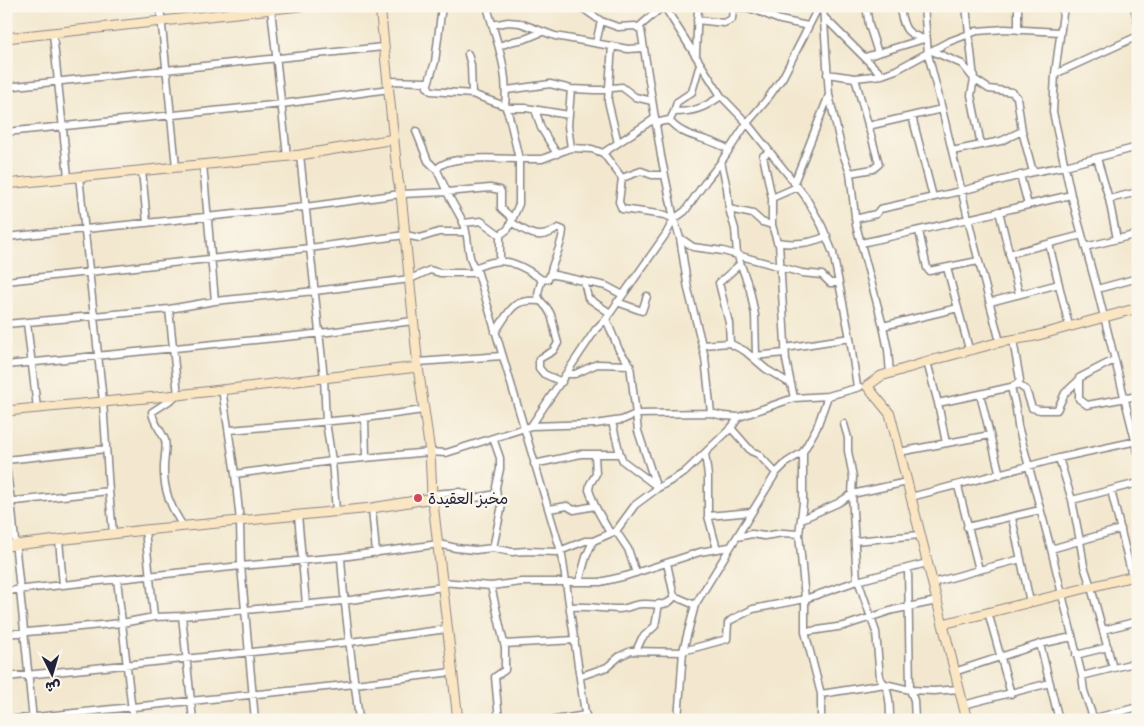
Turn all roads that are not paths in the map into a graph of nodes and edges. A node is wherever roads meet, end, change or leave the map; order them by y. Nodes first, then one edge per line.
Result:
1 (160, 6) edge
2 (300, 6) edge
3 (380, 6) edge
4 (442, 6) edge
5 (487, 6) edge
6 (569, 6) edge
7 (664, 6) edge
8 (698, 6) edge
9 (866, 6) edge
10 (899, 6) edge
11 (924, 6) edge
12 (966, 6) edge
13 (1018, 6) edge
14 (1064, 6) edge
15 (1134, 6) edge
16 (818, 7) edge
17 (585, 8) edge
18 (233, 9) edge
19 (271, 9) junction
20 (824, 17) junction
21 (161, 20) junction
22 (697, 20) junction
23 (1137, 20) edge
24 (601, 21) junction
25 (492, 25) junction
26 (808, 26) junction
27 (638, 27) junction
28 (1018, 30) junction
29 (542, 32) junction
30 (1060, 32) junction
31 (53, 34) junction
32 (968, 34) junction
33 (1138, 36) edge
34 (6, 38) edge
35 (926, 40) junction
36 (596, 43) junction
37 (383, 46) junction
38 (499, 46) junction
39 (612, 46) junction
40 (644, 48) junction
41 (930, 52) junction
42 (878, 53) junction
43 (468, 54) dead end
44 (696, 55) junction
45 (865, 57) junction
46 (277, 59) junction
47 (700, 64) junction
48 (167, 71) junction
49 (827, 74) junction
50 (1055, 74) junction
51 (882, 75) junction
52 (855, 78) junction
53 (974, 79) junction
54 (58, 82) junction
55 (389, 85) junction
56 (6, 87) edge
57 (427, 87) junction
58 (571, 89) junction
59 (507, 90) junction
60 (608, 90) junction
61 (472, 94) junction
62 (829, 95) junction
63 (721, 96) junction
64 (652, 100) junction
65 (282, 104) junction
66 (505, 106) junction
67 (942, 108) junction
68 (535, 109) junction
69 (674, 112) junction
70 (569, 115) junction
71 (172, 116) junction
72 (912, 116) junction
73 (670, 120) junction
74 (655, 121) junction
75 (747, 122) junction
76 (62, 126) junction
77 (868, 126) junction
78 (416, 131) dead end
79 (1022, 131) junction
80 (6, 132) edge
81 (394, 139) junction
82 (618, 144) junction
83 (981, 145) junction
84 (1138, 147) edge
85 (571, 148) junction
86 (729, 150) junction
87 (952, 150) junction
88 (769, 152) junction
89 (603, 153) junction
90 (557, 154) junction
91 (300, 155) junction
92 (287, 156) junction
93 (1097, 158) junction
94 (519, 159) junction
95 (722, 162) junction
96 (203, 164) junction
97 (1065, 166) junction
98 (176, 167) junction
99 (142, 170) junction
100 (438, 170) junction
101 (1033, 172) junction
102 (850, 173) junction
103 (665, 174) junction
104 (1020, 175) junction
105 (79, 176) junction
106 (68, 178) junction
107 (622, 178) junction
108 (6, 184) edge
109 (796, 185) junction
110 (961, 191) junction
111 (447, 192) junction
112 (1138, 192) edge
113 (401, 194) junction
114 (1071, 195) junction
115 (933, 197) junction
116 (772, 198) junction
117 (1109, 199) junction
118 (1028, 205) junction
119 (305, 207) junction
120 (730, 209) junction
121 (999, 211) junction
122 (208, 217) junction
123 (674, 218) junction
124 (855, 218) junction
125 (968, 218) junction
126 (512, 220) junction
127 (147, 223) junction
128 (463, 223) junction
129 (772, 225) junction
130 (84, 230) junction
131 (919, 231) junction
132 (466, 232) junction
133 (1138, 234) edge
134 (405, 235) junction
135 (500, 235) junction
136 (1082, 235) junction
137 (828, 236) junction
138 (6, 237) edge
139 (680, 238) junction
140 (1117, 240) junction
141 (779, 243) junction
142 (862, 243) junction
143 (1049, 244) junction
144 (1086, 247) junction
145 (310, 248) junction
146 (736, 254) junction
147 (1009, 254) junction
148 (212, 259) junction
149 (500, 261) junction
150 (978, 261) junction
151 (740, 264) junction
152 (780, 267) junction
153 (947, 268) junction
154 (476, 271) junction
155 (89, 272) junction
156 (550, 275) junction
157 (1138, 278) edge
158 (410, 279) junction
159 (542, 280) junction
160 (6, 281) edge
161 (584, 281) junction
162 (839, 283) junction
163 (1059, 284) junction
164 (1097, 289) junction
165 (315, 291) junction
166 (623, 294) junction
167 (1019, 294) junction
168 (647, 296) dead end
169 (215, 301) junction
170 (539, 301) junction
171 (617, 302) junction
172 (990, 302) junction
173 (958, 308) junction
174 (1138, 308) edge
175 (169, 309) junction
176 (94, 316) junction
177 (608, 316) junction
178 (1103, 317) junction
179 (413, 321) junction
180 (27, 323) junction
181 (6, 324) edge
182 (883, 326) junction
183 (1069, 326) junction
184 (495, 332) junction
185 (318, 333) junction
186 (850, 338) junction
187 (1013, 340) junction
188 (1000, 342) junction
189 (730, 343) junction
190 (702, 345) junction
191 (174, 348) junction
192 (969, 349) junction
193 (785, 351) junction
194 (98, 356) junction
195 (502, 356) junction
196 (754, 356) junction
197 (1114, 360) junction
198 (32, 362) junction
199 (927, 362) junction
200 (630, 364) junction
201 (6, 365) edge
202 (418, 365) junction
203 (567, 374) junction
204 (890, 374) junction
205 (324, 378) junction
206 (1079, 380) junction
207 (562, 382) junction
208 (791, 384) junction
209 (1014, 386) junction
210 (862, 387) junction
211 (222, 389) junction
212 (980, 394) junction
213 (178, 395) junction
214 (828, 396) junction
215 (1138, 396) edge
216 (794, 398) junction
217 (1124, 399) junction
218 (103, 401) junction
219 (938, 403) junction
220 (37, 408) junction
221 (424, 410) junction
222 (6, 411) edge
223 (711, 413) junction
224 (636, 414) junction
225 (739, 416) junction
226 (365, 418) junction
227 (326, 422) junction
228 (612, 422) junction
229 (844, 424) dead end
230 (531, 426) junction
231 (731, 428) junction
232 (524, 429) junction
233 (230, 430) junction
234 (990, 435) junction
235 (494, 438) junction
236 (1136, 441) edge
237 (946, 443) junction
238 (106, 449) junction
239 (430, 452) junction
240 (705, 452) junction
241 (803, 452) junction
242 (899, 452) junction
243 (1138, 452) edge
244 (595, 454) junction
245 (620, 454) junction
246 (366, 458) junction
247 (1059, 458) junction
248 (6, 460) edge
249 (332, 461) junction
250 (534, 464) junction
251 (6, 467) edge
252 (1029, 467) junction
253 (776, 472) junction
254 (236, 474) junction
255 (1000, 475) junction
256 (907, 482) junction
257 (1138, 483) edge
258 (958, 486) junction
259 (657, 487) junction
260 (1111, 490) junction
261 (109, 491) junction
262 (496, 494) junction
263 (852, 494) junction
264 (433, 496) junction
265 (911, 497) junction
266 (1072, 500) junction
267 (9, 501) edge
268 (595, 506) junction
269 (372, 508) junction
270 (549, 509) junction
271 (1040, 510) junction
272 (336, 511) junction
273 (752, 512) junction
274 (298, 514) junction
275 (708, 516) junction
276 (1012, 518) junction
277 (802, 519) junction
278 (240, 520) junction
279 (183, 526) junction
280 (967, 527) junction
281 (1120, 529) junction
282 (146, 530) junction
283 (613, 532) junction
284 (113, 533) junction
285 (799, 534) junction
286 (920, 535) junction
287 (738, 537) junction
288 (59, 540) junction
289 (593, 541) junction
290 (855, 541) junction
291 (1080, 541) junction
292 (439, 544) junction
293 (11, 546) edge
294 (729, 547) junction
295 (493, 548) junction
296 (717, 549) junction
297 (561, 550) junction
298 (1051, 550) junction
299 (376, 553) junction
300 (341, 557) junction
301 (303, 560) junction
302 (1021, 560) junction
303 (667, 563) junction
304 (927, 563) junction
305 (241, 566) junction
306 (908, 568) junction
307 (979, 570) junction
308 (636, 573) junction
309 (150, 576) junction
310 (1135, 576) edge
311 (117, 580) junction
312 (857, 581) junction
313 (568, 582) junction
314 (579, 582) junction
315 (932, 583) junction
316 (442, 584) junction
317 (63, 585) junction
318 (491, 586) junction
319 (1092, 587) junction
320 (20, 590) junction
321 (6, 591) edge
322 (1063, 594) junction
323 (674, 596) junction
324 (804, 599) junction
325 (343, 601) junction
326 (937, 601) junction
327 (1030, 602) junction
328 (306, 604) junction
329 (660, 604) junction
330 (695, 605) junction
331 (909, 606) junction
332 (571, 607) junction
333 (245, 610) junction
334 (988, 612) junction
335 (182, 616) junction
336 (154, 617) junction
337 (872, 618) junction
338 (1138, 621) edge
339 (122, 623) junction
340 (942, 624) junction
341 (447, 629) junction
342 (1103, 630) junction
343 (24, 632) junction
344 (805, 632) junction
345 (6, 634) edge
346 (1072, 637) junction
347 (576, 640) junction
348 (350, 642) junction
349 (504, 644) junction
350 (1040, 644) junction
351 (1108, 647) junction
352 (636, 651) junction
353 (683, 651) junction
354 (249, 652) junction
355 (1076, 655) junction
356 (187, 658) junction
357 (1001, 658) junction
358 (1138, 662) edge
359 (126, 665) junction
360 (1113, 668) junction
361 (452, 672) junction
362 (954, 672) junction
363 (28, 675) junction
364 (581, 676) junction
365 (1082, 676) junction
366 (6, 677) edge
367 (355, 684) junction
368 (885, 684) junction
369 (1050, 684) junction
370 (959, 689) junction
371 (910, 690) junction
372 (253, 694) junction
373 (821, 694) junction
374 (1011, 694) junction
375 (192, 701) junction
376 (963, 705) junction
377 (131, 707) junction
378 (1138, 707) edge
379 (1126, 711) junction
380 (586, 717) edge
381 (33, 719) edge
382 (1092, 719) edge
383 (7, 720) edge
384 (132, 720) edge
385 (194, 720) edge
386 (255, 720) edge
387 (359, 720) edge
388 (458, 720) edge
389 (499, 720) edge
390 (555, 720) edge
391 (678, 720) edge
392 (821, 720) edge
393 (890, 720) edge
394 (915, 720) edge
395 (967, 720) edge
396 (1059, 720) edge
397 (1128, 720) edge

1 - 21 street
2 - 19 street
3 - 37 street
4 - 57 street
5 - 25 street
6 - 17 street
7 - 27 street
7 - 44 street
8 - 22 street
9 - 42 street
10 - 35 street
11 - 35 street
12 - 32 street
13 - 28 street
14 - 30 street
15 - 23 street
16 - 20 street
16 - 26 street
17 - 24 street
18 - 19 street
18 - 21 street
19 - 46 street
20 - 45 street
20 - 49 street
21 - 31 street
21 - 48 street
22 - 26 street
22 - 44 street
24 - 27 street
24 - 36 street
25 - 29 street
25 - 38 street
26 - 75 street
27 - 40 street
28 - 30 street
28 - 32 street
29 - 36 street
29 - 38 street
30 - 50 street
31 - 34 street
31 - 54 street
32 - 41 street
32 - 53 street
33 - 50 street
35 - 41 street
35 - 42 street
36 - 39 street
37 - 46 street
37 - 55 street
38 - 59 street
39 - 40 street
39 - 60 street
40 - 64 street
41 - 51 street
41 - 53 street
41 - 67 street
42 - 45 street
43 - 61 street
44 - 47 street
45 - 51 street
46 - 48 street
46 - 65 street
47 - 63 street
47 - 69 street
48 - 54 street
48 - 71 street
49 - 52 street
49 - 62 street
50 - 97 street
51 - 52 street
52 - 77 street
53 - 79 street
53 - 83 street
54 - 56 street
54 - 76 street
55 - 57 street
55 - 65 street
55 - 81 street
57 - 61 street
58 - 59 street
58 - 60 street
58 - 70 street
59 - 66 street
60 - 64 street
60 - 82 street
61 - 66 street
62 - 102 street
62 - 109 street
63 - 69 street
63 - 75 street
64 - 74 street
65 - 71 street
65 - 92 street
66 - 68 street
66 - 94 street
67 - 72 street
67 - 87 street
68 - 70 street
68 - 90 street
69 - 73 street
70 - 85 street
71 - 76 street
71 - 98 street
72 - 77 street
72 - 115 street
73 - 74 street
73 - 86 street
74 - 82 street
74 - 103 street
75 - 86 street
75 - 88 street
76 - 80 street
76 - 106 street
77 - 102 street
78 - 100 street
79 - 83 street
79 - 101 street
81 - 91 street
81 - 113 street
82 - 89 street
83 - 87 street
84 - 93 street
85 - 89 street
85 - 90 street
86 - 95 street
87 - 110 street
88 - 109 street
88 - 116 street
89 - 107 street
90 - 94 street
91 - 92 street
91 - 119 street
92 - 96 street
93 - 97 street
93 - 117 street
94 - 100 street
94 - 126 street
95 - 120 street
95 - 123 street
96 - 98 street
96 - 122 street
97 - 101 street
97 - 114 street
98 - 99 street
99 - 105 street
99 - 127 street
100 - 111 street
101 - 104 street
102 - 124 street
103 - 107 street
103 - 123 street
104 - 110 street
104 - 118 street
105 - 106 street
105 - 130 street
106 - 108 street
107 - 123 street
109 - 116 street
109 - 137 street
110 - 115 street
110 - 125 street
111 - 113 street
111 - 126 street
111 - 128 street
112 - 117 street
113 - 119 street
113 - 134 street
114 - 118 street
114 - 136 street
115 - 124 street
116 - 129 street
117 - 140 street
118 - 121 street
119 - 122 street
119 - 145 street
120 - 129 street
120 - 146 street
121 - 125 street
121 - 147 street
122 - 127 street
122 - 148 street
123 - 139 street
123 - 166 street
124 - 142 street
125 - 131 street
125 - 150 street
126 - 135 street
126 - 156 street
127 - 130 street
128 - 132 street
128 - 135 street
129 - 141 street
130 - 138 street
130 - 155 street
131 - 142 street
131 - 153 street
132 - 134 street
132 - 154 street
133 - 140 street
134 - 145 street
134 - 158 street
135 - 149 street
136 - 143 street
136 - 144 street
137 - 141 street
137 - 162 street
139 - 146 street
139 - 190 street
140 - 144 street
141 - 152 street
142 - 182 street
143 - 147 street
143 - 163 street
144 - 164 street
145 - 148 street
145 - 165 street
146 - 151 street
146 - 152 street
147 - 167 street
148 - 155 street
148 - 169 street
149 - 154 street
149 - 159 street
150 - 153 street
150 - 172 street
151 - 189 street
151 - 196 street
152 - 162 street
152 - 193 street
153 - 173 street
154 - 158 street
154 - 184 street
155 - 160 street
155 - 176 street
156 - 159 street
156 - 161 street
157 - 164 street
158 - 165 street
158 - 179 street
159 - 170 street
161 - 166 street
161 - 177 street
162 - 186 street
163 - 167 street
163 - 183 street
164 - 178 street
165 - 169 street
165 - 185 street
166 - 171 street
167 - 172 street
168 - 171 street
169 - 175 street
170 - 184 street
170 - 207 street
171 - 177 street
172 - 188 street
173 - 182 street
173 - 192 street
174 - 178 street
175 - 176 street
175 - 191 street
176 - 180 street
176 - 194 street
177 - 200 street
177 - 203 street
178 - 183 street
178 - 197 street
179 - 185 street
179 - 202 street
180 - 181 street
180 - 198 street
182 - 204 street
183 - 187 street
184 - 195 street
185 - 191 street
185 - 205 street
186 - 193 street
186 - 210 street
187 - 188 street
187 - 209 street
188 - 192 street
189 - 190 street
189 - 196 street
190 - 223 street
191 - 194 street
191 - 213 street
192 - 199 street
193 - 196 street
193 - 208 street
194 - 198 street
194 - 218 street
195 - 202 street
195 - 232 street
196 - 208 street
197 - 206 street
197 - 217 street
198 - 201 street
198 - 220 street
199 - 204 street
199 - 219 street
200 - 203 street
200 - 224 street
202 - 205 street
202 - 221 street
203 - 207 street
204 - 210 street
205 - 211 street
205 - 227 street
206 - 209 street
206 - 217 street
207 - 230 street
208 - 216 street
209 - 212 street
209 - 252 street
210 - 214 street
210 - 242 street
211 - 213 street
211 - 233 street
212 - 219 street
212 - 234 street
213 - 218 street
213 - 279 street
214 - 216 street
214 - 241 street
215 - 217 street
216 - 225 street
217 - 236 street
218 - 220 street
218 - 238 street
219 - 237 street
220 - 222 street
221 - 226 street
221 - 239 street
223 - 224 street
223 - 225 street
224 - 228 street
224 - 259 street
225 - 231 street
226 - 227 street
226 - 246 street
227 - 233 street
227 - 249 street
228 - 230 street
228 - 245 street
229 - 263 street
230 - 232 street
231 - 240 street
231 - 253 street
232 - 235 street
232 - 250 street
233 - 254 street
234 - 237 street
234 - 255 street
235 - 239 street
235 - 262 street
236 - 243 street
236 - 247 street
237 - 242 street
238 - 248 street
238 - 261 street
239 - 246 street
239 - 264 street
240 - 259 street
240 - 275 street
241 - 253 street
241 - 277 street
242 - 256 street
244 - 245 street
244 - 250 street
244 - 268 street
245 - 259 street
246 - 249 street
247 - 252 street
247 - 266 street
249 - 254 street
249 - 272 street
250 - 270 street
251 - 267 street
252 - 255 street
252 - 271 street
253 - 273 street
254 - 278 street
255 - 258 street
256 - 263 street
256 - 265 street
257 - 260 street
258 - 265 street
258 - 280 street
259 - 283 street
260 - 266 street
260 - 281 street
261 - 267 street
261 - 284 street
262 - 264 street
262 - 295 street
263 - 277 street
263 - 290 street
264 - 269 street
264 - 292 street
265 - 286 street
266 - 291 street
267 - 293 street
268 - 270 street
268 - 283 street
269 - 272 street
269 - 299 street
270 - 297 street
271 - 276 street
271 - 298 street
272 - 274 street
273 - 275 street
273 - 287 street
274 - 278 street
274 - 301 street
275 - 296 street
276 - 280 street
276 - 302 street
277 - 285 street
278 - 279 street
278 - 305 street
279 - 282 street
280 - 307 street
281 - 291 street
281 - 310 street
282 - 284 street
282 - 309 street
283 - 289 street
283 - 308 street
284 - 288 street
285 - 287 street
285 - 324 street
286 - 290 street
286 - 304 street
287 - 294 street
288 - 293 street
288 - 317 street
289 - 297 street
289 - 314 street
290 - 312 street
291 - 298 street
291 - 319 street
292 - 295 street
292 - 299 street
292 - 316 street
293 - 320 street
294 - 296 street
294 - 330 street
295 - 297 street
296 - 303 street
297 - 313 street
298 - 322 street
299 - 300 street
300 - 301 street
300 - 325 street
301 - 305 street
301 - 328 street
302 - 307 street
302 - 327 street
303 - 308 street
303 - 323 street
304 - 306 street
304 - 315 street
305 - 309 street
305 - 333 street
306 - 312 street
306 - 331 street
307 - 315 street
308 - 314 street
309 - 311 street
309 - 336 street
310 - 319 street
311 - 317 street
311 - 339 street
312 - 324 street
312 - 337 street
313 - 314 street
313 - 318 street
313 - 332 street
315 - 326 street
316 - 318 street
316 - 325 street
316 - 341 street
317 - 320 street
318 - 349 street
319 - 322 street
319 - 342 street
320 - 321 street
320 - 343 street
322 - 327 street
322 - 346 street
323 - 329 street
323 - 330 street
324 - 344 street
324 - 353 street
325 - 328 street
325 - 348 street
326 - 331 street
326 - 340 street
327 - 334 street
328 - 333 street
329 - 332 street
329 - 352 street
330 - 353 street
331 - 337 street
331 - 371 street
332 - 347 street
333 - 335 street
333 - 354 street
334 - 340 street
334 - 357 street
335 - 336 street
335 - 356 street
336 - 339 street
337 - 344 street
337 - 368 street
338 - 342 street
339 - 343 street
339 - 359 street
340 - 362 street
341 - 348 street
341 - 361 street
342 - 351 street
343 - 345 street
343 - 363 street
344 - 373 street
346 - 350 street
346 - 355 street
347 - 349 street
347 - 364 street
348 - 354 street
348 - 367 street
349 - 389 street
350 - 357 street
350 - 369 street
351 - 355 street
351 - 360 street
352 - 353 street
352 - 364 street
353 - 391 street
354 - 356 street
354 - 372 street
355 - 365 street
356 - 359 street
356 - 375 street
357 - 362 street
357 - 374 street
358 - 360 street
359 - 363 street
359 - 377 street
360 - 365 street
361 - 367 street
361 - 388 street
362 - 370 street
363 - 366 street
363 - 381 street
364 - 380 street
365 - 382 street
367 - 372 street
367 - 387 street
368 - 371 street
368 - 373 street
368 - 393 street
369 - 374 street
369 - 396 street
370 - 371 street
370 - 376 street
371 - 394 street
372 - 375 street
372 - 386 street
373 - 392 street
374 - 376 street
375 - 377 street
375 - 385 street
376 - 395 street
377 - 381 street
377 - 384 street
378 - 379 street
379 - 382 street
379 - 397 street
380 - 390 street
381 - 383 street

